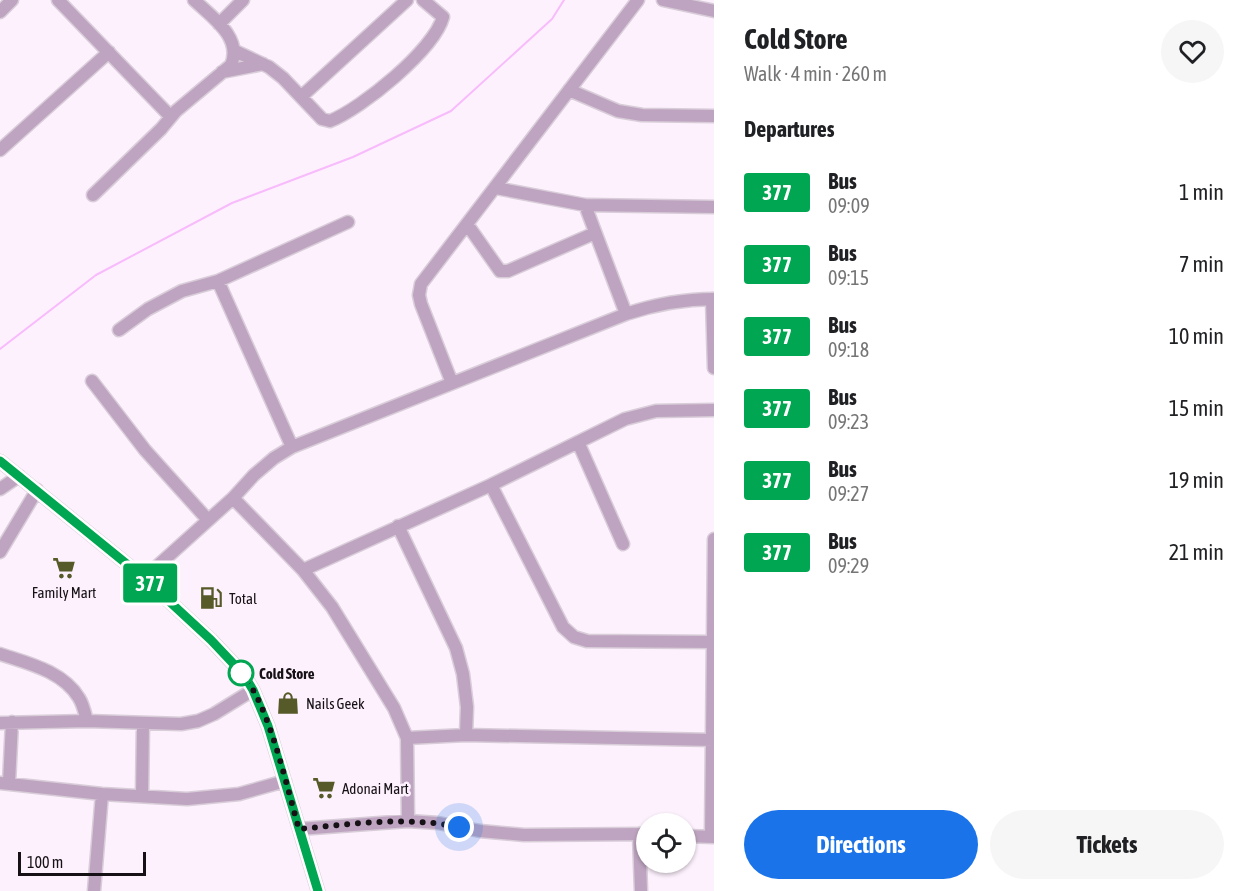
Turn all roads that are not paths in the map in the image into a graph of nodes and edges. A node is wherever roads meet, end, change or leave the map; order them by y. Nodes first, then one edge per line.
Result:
1 (12, 0) edge
2 (58, 0) edge
3 (194, 0) edge
4 (243, 0) edge
5 (407, 0) edge
6 (423, 0) edge
7 (638, 0) edge
8 (663, 0) edge
9 (714, 11) edge
10 (0, 12) edge
11 (219, 24) junction
12 (235, 51) junction
13 (109, 52) junction
14 (263, 64) junction
15 (227, 68) junction
16 (569, 90) junction
17 (302, 96) junction
18 (714, 116) edge
19 (171, 117) junction
20 (0, 150) edge
21 (496, 188) junction
22 (93, 195) dead end
23 (585, 205) junction
24 (714, 207) edge
25 (348, 222) dead end
26 (467, 224) junction
27 (595, 233) junction
28 (218, 281) junction
29 (713, 299) edge
30 (626, 314) junction
31 (118, 330) dead end
32 (714, 368) edge
33 (92, 381) dead end
34 (452, 383) junction
35 (714, 410) edge
36 (578, 442) junction
37 (292, 447) junction
38 (0, 461) edge
39 (19, 476) junction
40 (491, 485) junction
41 (0, 489) edge
42 (37, 490) junction
43 (233, 498) junction
44 (208, 520) junction
45 (398, 526) junction
46 (714, 539) edge
47 (623, 544) dead end
48 (0, 552) edge
49 (303, 570) junction
50 (144, 578) junction
51 (714, 589) edge
52 (713, 642) edge
53 (0, 654) edge
54 (253, 690) junction
55 (87, 721) junction
56 (6, 722) edge
57 (143, 723) junction
58 (466, 735) junction
59 (407, 738) junction
60 (713, 740) edge
61 (285, 781) junction
62 (5, 783) edge
63 (102, 794) junction
64 (142, 796) junction
65 (408, 821) junction
66 (299, 829) junction
67 (636, 834) edge
68 (696, 836) edge
69 (713, 837) edge
70 (642, 873) edge
71 (94, 891) edge
72 (318, 891) edge
73 (641, 891) edge

1 - 10 street
2 - 13 street
3 - 11 street
4 - 11 street
5 - 17 street
6 - 17 street
7 - 16 street
8 - 9 street
11 - 12 street
12 - 14 street
12 - 15 street
13 - 19 street
13 - 20 street
14 - 15 street
14 - 17 street
15 - 19 street
16 - 18 street
16 - 21 street
19 - 22 street
21 - 23 street
21 - 26 street
23 - 24 street
23 - 27 street
25 - 28 street
26 - 27 street
26 - 34 street
27 - 30 street
28 - 31 street
28 - 37 street
29 - 30 street
29 - 32 street
30 - 34 street
33 - 44 street
34 - 37 street
35 - 36 street
36 - 40 street
36 - 47 street
37 - 43 street
38 - 39 street
39 - 41 street
39 - 42 street
40 - 45 street
40 - 52 street
42 - 48 street
42 - 50 street
43 - 44 street
43 - 49 street
44 - 50 street
45 - 49 street
45 - 58 street
46 - 51 street
49 - 59 street
50 - 54 street
51 - 52 street
52 - 60 street
53 - 55 street
54 - 57 street
54 - 61 street
55 - 56 street
55 - 57 street
56 - 62 street
57 - 64 street
58 - 59 street
58 - 60 street
59 - 65 street
60 - 69 street
61 - 64 street
61 - 66 street
62 - 63 street
63 - 64 street
63 - 71 street
65 - 66 street
65 - 67 street
66 - 72 street
68 - 69 street
70 - 73 street

